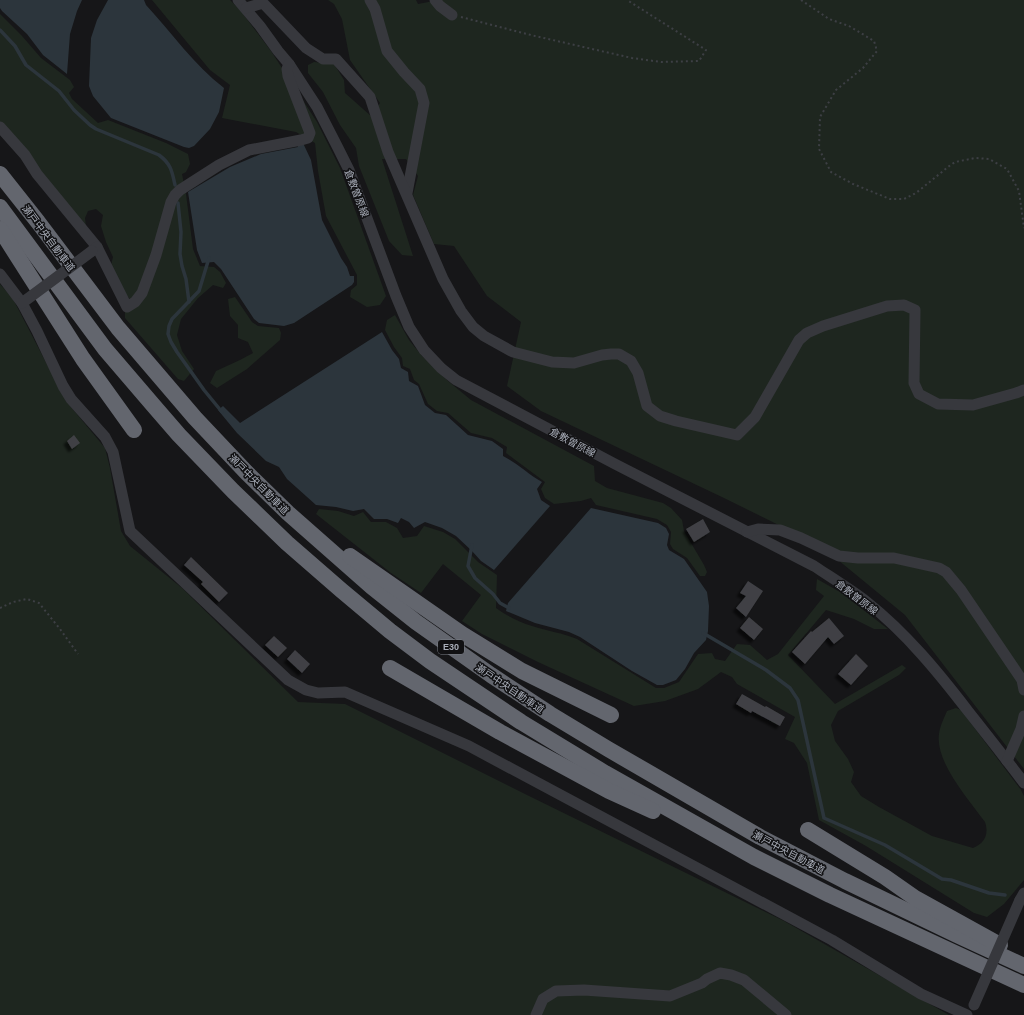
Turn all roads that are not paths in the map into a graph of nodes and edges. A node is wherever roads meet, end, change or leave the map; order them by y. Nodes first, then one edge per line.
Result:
1 (370, 0) edge
2 (435, 0) edge
3 (242, 4) edge
4 (452, 15) road end
5 (289, 64) junction
6 (0, 127) edge
7 (0, 174) edge
8 (407, 193) junction
9 (0, 207) edge
10 (0, 230) edge
11 (95, 249) junction
12 (0, 274) edge
13 (22, 303) junction
14 (1024, 390) edge
15 (134, 430) dead end
16 (288, 513) junction
17 (747, 532) junction
18 (390, 668) dead end
19 (1024, 690) edge
20 (611, 715) dead end
21 (1024, 716) edge
22 (1007, 762) junction
23 (1024, 783) edge
24 (808, 830) dead end
25 (754, 857) junction
26 (1022, 897) edge
27 (1024, 961) edge
28 (1024, 966) edge
29 (1024, 985) edge
30 (536, 1015) edge
31 (786, 1015) edge
32 (968, 1015) edge

1 - 8 street
2 - 4 street
3 - 5 street, 倉敷曽原線
3 - 8 street
5 - 11 street
5 - 17 street, 倉敷曽原線
6 - 11 street
7 - 16 highway, 瀬戸中央自動車道 / E30
8 - 14 street
9 - 25 highway, 瀬戸中央自動車道 / E30
10 - 15 highway
11 - 13 street, bridge
12 - 13 street
13 - 32 street
16 - 20 highway
16 - 28 highway, 瀬戸中央自動車道 / E30
17 - 19 street
17 - 22 street, 倉敷曽原線
18 - 25 highway
21 - 22 street
22 - 23 street, 倉敷曽原線
24 - 27 highway
25 - 29 highway, 瀬戸中央自動車道 / E30
26 - 32 street, bridge
30 - 31 street

